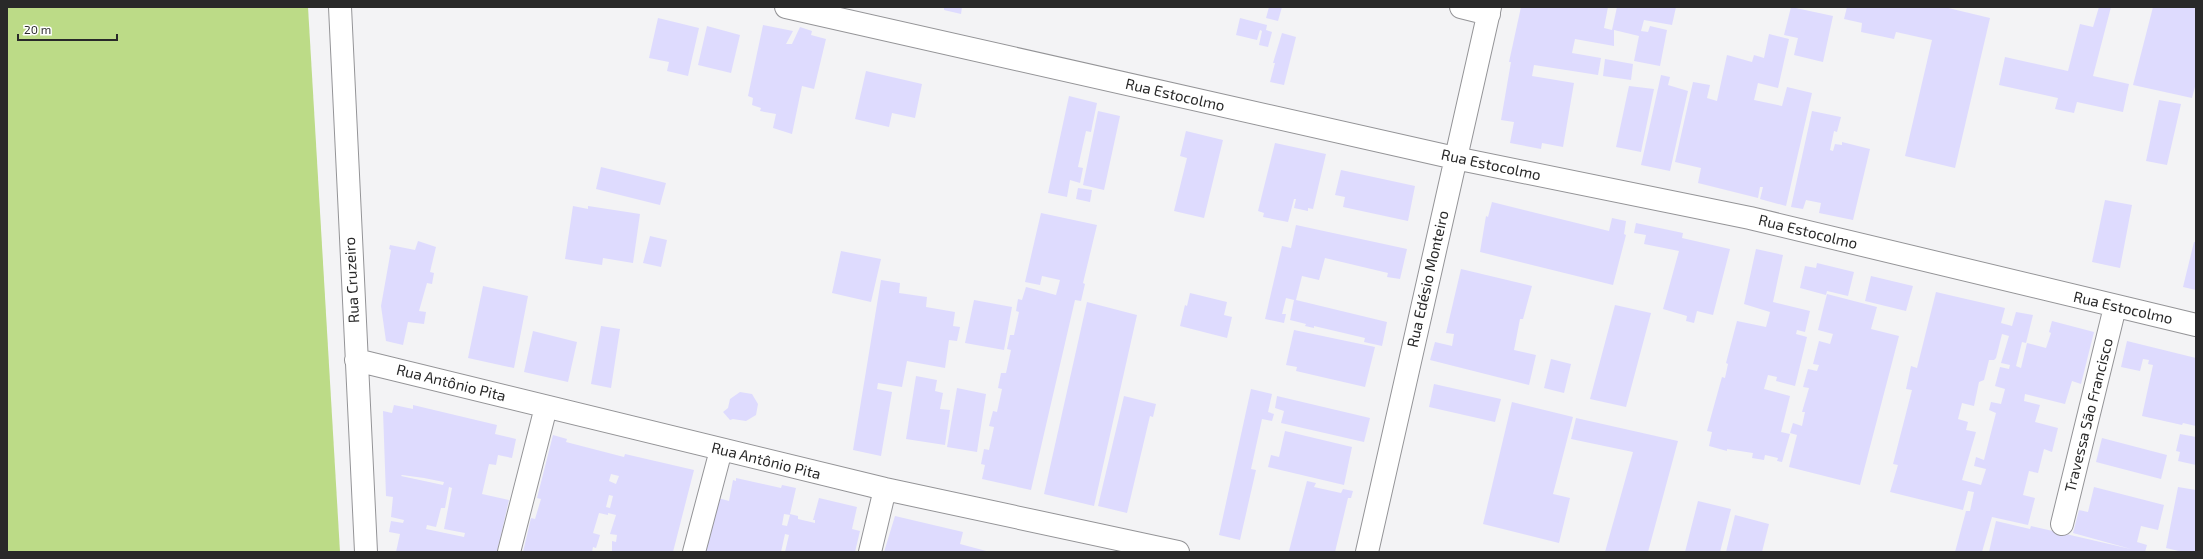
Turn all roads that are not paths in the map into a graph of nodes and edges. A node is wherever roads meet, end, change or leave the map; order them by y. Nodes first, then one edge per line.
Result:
1 (340, 7) edge
2 (786, 7) edge
3 (1461, 7) edge
4 (1489, 10) edge
5 (1455, 158) junction
6 (2116, 307) junction
7 (2196, 325) edge
8 (356, 360) junction
9 (546, 406) junction
10 (721, 450) junction
11 (885, 489) junction
12 (2062, 524) dead end
13 (366, 552) edge
14 (509, 552) edge
15 (694, 552) edge
16 (870, 552) edge
17 (1178, 552) edge
18 (1367, 552) edge

1 - 8 street, Rua Cruzeiro
2 - 5 street, Rua Estocolmo
3 - 4 street
4 - 5 street, Rua Edésio Monteiro
5 - 6 street, Rua Estocolmo
5 - 18 street, Rua Edésio Monteiro
6 - 7 street, Rua Estocolmo
6 - 12 street, Travessa São Francisco
8 - 9 street, Rua Antônio Pita
8 - 13 street, Rua Cruzeiro
9 - 10 street, Rua Antônio Pita
9 - 14 street
10 - 11 street, Rua Antônio Pita
10 - 15 street
11 - 16 street
11 - 17 street, Rua Antônio Pita

